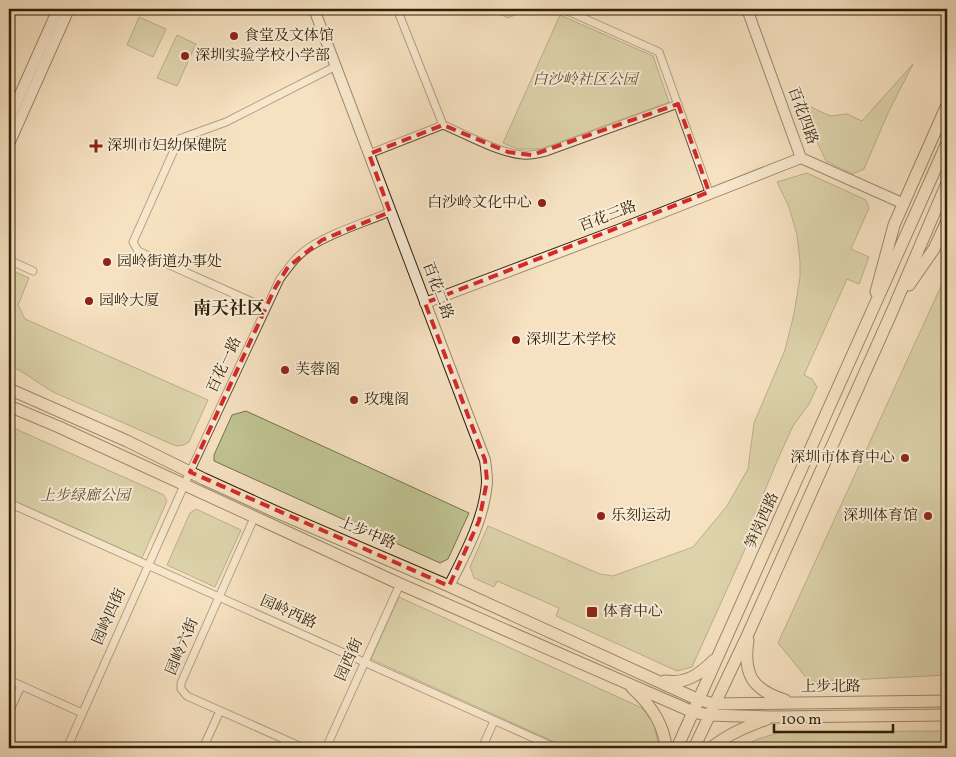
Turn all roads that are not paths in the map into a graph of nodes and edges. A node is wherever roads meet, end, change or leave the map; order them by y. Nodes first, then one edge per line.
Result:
1 (58, 9) edge
2 (69, 9) edge
3 (314, 9) edge
4 (397, 9) edge
5 (563, 9) edge
6 (747, 9) edge
7 (336, 66) junction
8 (678, 104) junction
9 (947, 105) edge
10 (9, 119) edge
11 (443, 125) junction
12 (9, 144) edge
13 (947, 144) edge
14 (369, 154) junction
15 (801, 158) junction
16 (947, 183) edge
17 (709, 192) junction
18 (902, 203) junction
19 (390, 212) junction
20 (947, 221) edge
21 (9, 260) edge
22 (33, 271) dead end
23 (425, 303) junction
24 (875, 306) junction
25 (266, 308) junction
26 (891, 314) junction
27 (10, 389) edge
28 (9, 406) edge
29 (190, 472) junction
30 (184, 486) junction
31 (9, 503) edge
32 (254, 518) junction
33 (768, 544) junction
34 (785, 551) junction
35 (149, 566) junction
36 (400, 584) junction
37 (449, 586) junction
38 (219, 597) junction
39 (748, 634) junction
40 (723, 646) junction
41 (364, 662) junction
42 (650, 678) junction
43 (9, 680) edge
44 (623, 681) junction
45 (21, 686) junction
46 (699, 700) junction
47 (947, 701) edge
48 (792, 702) junction
49 (715, 704) junction
50 (220, 711) junction
51 (9, 712) edge
52 (693, 712) junction
53 (82, 714) junction
54 (947, 715) edge
55 (709, 716) junction
56 (772, 717) junction
57 (494, 721) junction
58 (67, 748) edge
59 (203, 748) edge
60 (304, 748) edge
61 (326, 748) edge
62 (482, 748) edge
63 (556, 748) edge
64 (666, 748) edge
65 (677, 748) edge
66 (694, 748) edge
67 (711, 748) edge

1 - 10 street
2 - 12 street
3 - 7 street, 百花二路
4 - 11 street
5 - 8 street
6 - 15 street, 百花四路
7 - 14 street, 百花二路
7 - 25 street
8 - 11 street
8 - 17 street
9 - 18 main road, 笋岗西路
11 - 14 street
13 - 24 main road, 笋岗西路
14 - 19 street, 百花二路
15 - 17 street, 百花三路
15 - 18 street, 百花四路
16 - 26 main road
17 - 23 street, 百花三路
18 - 24 main road, 笋岗西路
19 - 23 street, 百花二路
19 - 25 street, 百花一路
20 - 26 main road
21 - 22 street
23 - 37 street, 百花二路
24 - 33 main road, 笋岗西路
25 - 29 street, 百花一路
26 - 34 main road
27 - 29 main road, 上步中路
28 - 30 main road, 上步中路
29 - 30 street, 百花一路
29 - 37 main road, 上步中路
30 - 32 main road, 上步中路
30 - 35 street, 园岭四街
31 - 35 street, 园岭西路
32 - 36 main road, 上步中路
32 - 38 street, 园岭六街
33 - 34 main road
33 - 40 main road, 笋岗西路
34 - 39 main road
35 - 38 street, 园岭西路
35 - 53 street, 园岭四街
36 - 41 street, 园西街
36 - 44 main road, 上步中路
37 - 42 main road, 上步中路
38 - 41 street, 园岭西路
38 - 50 street, 园岭六街
39 - 48 main road
39 - 49 main road
40 - 42 main road
40 - 46 main road, 笋岗西路
41 - 57 street, 园岭西路
41 - 61 street, 园西街
42 - 46 main road, 上步中路
43 - 45 street
44 - 52 main road, 上步中路
44 - 64 main road
45 - 51 street
45 - 53 street
46 - 49 main road, 上步中路
46 - 52 main road, 笋岗西路
47 - 48 main road, 上步北路
48 - 49 main road, 上步北路
49 - 55 main road
50 - 59 street
50 - 60 street, 园岭六街
52 - 55 main road, 上步中路
52 - 65 main road, 笋岗西路
53 - 58 street, 园岭四街
54 - 56 main road, 上步北路
55 - 56 main road, 上步北路
55 - 66 main road
56 - 67 main road
57 - 62 street
57 - 63 street, 园岭西路

